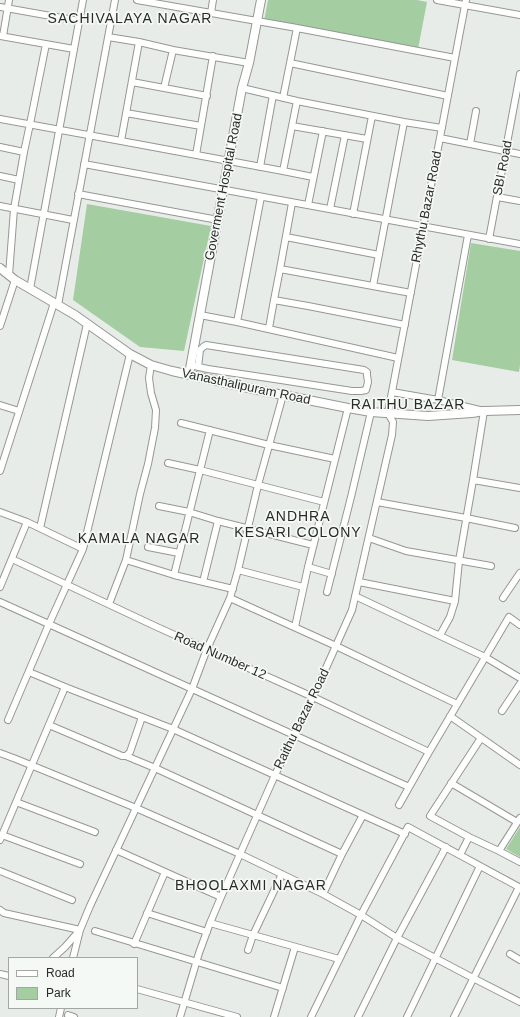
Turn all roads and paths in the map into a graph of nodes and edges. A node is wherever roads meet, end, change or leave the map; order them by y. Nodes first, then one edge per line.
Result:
1 (9, 0) edge
2 (83, 0) edge
3 (115, 0) edge
4 (137, 0) edge
5 (214, 0) edge
6 (261, 0) edge
7 (436, 0) edge
8 (465, 3) edge
9 (0, 6) edge
10 (7, 8) junction
11 (211, 13) junction
12 (520, 15) edge
13 (79, 21) junction
14 (257, 22) junction
15 (297, 28) junction
16 (1, 36) edge
17 (108, 37) junction
18 (139, 42) junction
19 (46, 44) junction
20 (74, 49) junction
21 (173, 50) junction
22 (213, 56) junction
23 (455, 58) junction
24 (249, 63) junction
25 (290, 63) junction
26 (520, 74) edge
27 (132, 82) junction
28 (164, 88) junction
29 (242, 88) junction
30 (274, 95) junction
31 (206, 96) junction
32 (448, 96) junction
33 (283, 98) junction
34 (297, 101) junction
35 (476, 111) dead end
36 (513, 111) junction
37 (520, 112) edge
38 (126, 113) junction
39 (372, 116) junction
40 (0, 119) edge
41 (404, 122) junction
42 (30, 124) junction
43 (201, 126) junction
44 (292, 126) junction
45 (442, 128) junction
46 (59, 129) junction
47 (323, 131) junction
48 (89, 135) junction
49 (345, 135) junction
50 (440, 138) junction
51 (367, 140) junction
52 (121, 141) junction
53 (470, 144) junction
54 (0, 147) edge
55 (506, 151) junction
56 (24, 152) junction
57 (520, 154) edge
58 (196, 155) junction
59 (229, 161) junction
60 (84, 164) junction
61 (260, 167) junction
62 (283, 171) junction
63 (0, 176) edge
64 (313, 177) junction
65 (19, 180) junction
66 (224, 190) junction
67 (78, 194) junction
68 (261, 197) junction
69 (497, 197) junction
70 (520, 201) edge
71 (292, 203) junction
72 (308, 205) junction
73 (0, 206) edge
74 (14, 209) junction
75 (330, 209) junction
76 (44, 214) junction
77 (353, 214) junction
78 (73, 220) junction
79 (218, 220) junction
80 (386, 220) junction
81 (423, 227) junction
82 (468, 235) junction
83 (286, 237) junction
84 (490, 239) junction
85 (520, 244) edge
86 (379, 254) junction
87 (0, 268) edge
88 (280, 269) junction
89 (12, 277) junction
90 (373, 286) junction
91 (30, 289) junction
92 (411, 293) junction
93 (274, 300) junction
94 (56, 304) junction
95 (200, 315) junction
96 (237, 322) junction
97 (87, 324) junction
98 (405, 325) junction
99 (0, 326) edge
100 (269, 328) junction
101 (130, 354) junction
102 (398, 358) junction
103 (151, 365) junction
104 (194, 366) junction
105 (188, 374) junction
106 (392, 392) junction
107 (283, 395) junction
108 (438, 400) junction
109 (0, 405) edge
110 (348, 408) junction
111 (520, 408) edge
112 (19, 411) junction
113 (484, 411) junction
114 (371, 412) junction
115 (388, 413) junction
116 (181, 423) dead end
117 (210, 430) junction
118 (270, 445) junction
119 (335, 459) junction
120 (168, 463) dead end
121 (200, 470) junction
122 (0, 471) edge
123 (473, 480) junction
124 (258, 485) junction
125 (520, 488) edge
126 (324, 502) junction
127 (377, 502) junction
128 (159, 506) dead end
129 (0, 512) edge
130 (189, 512) junction
131 (466, 518) junction
132 (218, 521) junction
133 (27, 522) junction
134 (40, 528) junction
135 (248, 528) junction
136 (515, 528) dead end
137 (369, 538) junction
138 (313, 545) junction
139 (148, 547) dead end
140 (83, 549) junction
141 (179, 553) junction
142 (12, 559) junction
143 (126, 560) junction
144 (459, 560) junction
145 (491, 566) dead end
146 (308, 567) junction
147 (238, 570) junction
148 (520, 573) edge
149 (332, 574) junction
150 (174, 575) junction
151 (203, 582) junction
152 (359, 582) junction
153 (66, 584) junction
154 (0, 587) edge
155 (303, 587) junction
156 (233, 589) junction
157 (327, 592) dead end
158 (355, 596) junction
159 (230, 598) junction
160 (503, 598) dead end
161 (454, 601) junction
162 (0, 602) edge
163 (108, 604) junction
164 (49, 624) junction
165 (520, 624) edge
166 (295, 627) junction
167 (440, 635) junction
168 (336, 646) junction
169 (207, 649) junction
170 (486, 657) junction
171 (30, 672) junction
172 (520, 678) edge
173 (520, 684) edge
174 (65, 687) junction
175 (192, 688) junction
176 (313, 697) junction
177 (457, 704) junction
178 (502, 711) dead end
179 (450, 716) junction
180 (142, 717) junction
181 (8, 720) dead end
182 (49, 725) junction
183 (174, 729) junction
184 (294, 735) junction
185 (481, 738) junction
186 (429, 752) junction
187 (0, 753) edge
188 (126, 756) junction
189 (519, 763) edge
190 (31, 765) junction
191 (154, 768) junction
192 (275, 775) junction
193 (452, 783) junction
194 (409, 787) junction
195 (16, 802) junction
196 (399, 805) dead end
197 (136, 808) junction
198 (363, 815) junction
199 (256, 816) junction
200 (519, 820) edge
201 (95, 832) dead end
202 (405, 834) junction
203 (1, 837) edge
204 (469, 837) junction
205 (446, 847) junction
206 (116, 850) junction
207 (499, 851) junction
208 (240, 854) junction
209 (342, 854) junction
210 (460, 855) junction
211 (520, 862) edge
212 (80, 864) dead end
213 (480, 866) junction
214 (0, 871) edge
215 (165, 872) junction
216 (282, 874) junction
217 (520, 887) edge
218 (323, 894) junction
219 (221, 897) junction
220 (72, 900) dead end
221 (0, 910) edge
222 (147, 913) junction
223 (361, 915) junction
224 (210, 923) junction
225 (80, 930) junction
226 (95, 932) dead end
227 (207, 932) junction
228 (253, 935) junction
229 (397, 938) junction
230 (134, 944) junction
231 (296, 947) junction
232 (248, 950) dead end
233 (510, 954) dead end
234 (54, 957) edge
235 (73, 957) edge
236 (339, 959) junction
237 (436, 959) junction
238 (520, 960) edge
239 (196, 963) junction
240 (473, 978) junction
241 (283, 988) junction
242 (138, 989) edge
243 (185, 1002) junction
244 (520, 1002) edge
245 (180, 1017) edge
246 (236, 1017) edge
247 (274, 1017) edge
248 (311, 1017) edge
249 (358, 1017) edge
250 (407, 1017) edge
251 (454, 1017) edge

1 - 10 street
2 - 13 street
3 - 17 street
4 - 11 street
5 - 11 street
6 - 14 street, Goverment Hospital Road
7 - 8 street
8 - 12 street
8 - 23 street, Rhythu Bazar Road
9 - 10 street
10 - 13 street
10 - 16 street
11 - 14 street
13 - 20 street
14 - 15 street
14 - 24 street, Goverment Hospital Road
15 - 23 street
15 - 25 street
16 - 19 street
17 - 18 street
17 - 48 street
18 - 21 street
18 - 27 street
19 - 20 street
19 - 42 street
20 - 46 street
21 - 22 street
21 - 28 street
22 - 24 street
22 - 31 street
23 - 32 street, Rhythu Bazar Road
24 - 29 street, Goverment Hospital Road
25 - 32 street
25 - 33 street
26 - 36 street, SBI Road
27 - 28 street
27 - 38 street
28 - 31 street
29 - 30 street
29 - 59 street, Goverment Hospital Road
30 - 33 street
30 - 61 street
31 - 43 street
32 - 45 street, Rhythu Bazar Road
33 - 34 street
34 - 39 street
34 - 44 street
35 - 53 street
36 - 37 street
36 - 55 street, SBI Road
38 - 43 street
38 - 52 street
39 - 41 street
39 - 51 street
40 - 42 street
41 - 45 street
41 - 80 street
42 - 46 street
42 - 56 street
43 - 58 street
44 - 47 street
44 - 62 street
45 - 50 street, Rhythu Bazar Road
46 - 48 street
46 - 76 street
47 - 49 street
47 - 64 street
48 - 52 street
48 - 60 street
49 - 51 street
49 - 75 street
50 - 53 street
50 - 81 street, Rhythu Bazar Road
51 - 77 street
52 - 58 street
53 - 55 street
54 - 56 street
55 - 57 street
55 - 69 street, SBI Road
56 - 65 street
58 - 59 street
59 - 61 street
59 - 66 street, Goverment Hospital Road
60 - 66 street
60 - 67 street
61 - 62 street
62 - 64 street
63 - 65 street
64 - 72 street
65 - 74 street
66 - 68 street
66 - 79 street, Goverment Hospital Road
67 - 78 street
67 - 79 street
68 - 71 street
68 - 96 street
69 - 70 street
69 - 84 street, SBI Road
71 - 72 street
71 - 83 street
72 - 75 street
73 - 74 street
74 - 76 street
74 - 89 street
75 - 77 street
76 - 78 street
76 - 91 street
77 - 80 street
78 - 94 street
79 - 95 street, Goverment Hospital Road
80 - 81 street
80 - 86 street
81 - 82 street
81 - 92 street, Rhythu Bazar Road
82 - 84 street
82 - 108 street
83 - 86 street
83 - 88 street
84 - 85 street
86 - 90 street
87 - 89 street, Vanasthalipuram Road
88 - 90 street
88 - 93 street
89 - 91 street, Vanasthalipuram Road
89 - 99 street
90 - 92 street
91 - 94 street, Vanasthalipuram Road
92 - 98 street, Rhythu Bazar Road
93 - 98 street
93 - 100 street
94 - 97 street, Vanasthalipuram Road
94 - 112 street
95 - 96 street
95 - 104 street, Goverment Hospital Road
96 - 100 street
97 - 101 street, Vanasthalipuram Road
97 - 134 street
98 - 102 street, Rhythu Bazar Road
100 - 102 street
101 - 103 street, Vanasthalipuram Road
101 - 140 street
102 - 106 street, Rhythu Bazar Road
103 - 105 street, Vanasthalipuram Road
103 - 143 street
104 - 104 street
104 - 105 street, Goverment Hospital Road
105 - 107 street, Vanasthalipuram Road
106 - 108 street
106 - 115 street, Rhythu Bazar Road
107 - 110 street, Vanasthalipuram Road
107 - 118 street
108 - 113 street
109 - 112 street
110 - 114 street, Vanasthalipuram Road
110 - 119 street
111 - 113 street, Vanasthalipuram Road
112 - 122 street
113 - 115 street, Vanasthalipuram Road
113 - 123 street
114 - 115 street, Vanasthalipuram Road
114 - 149 street
115 - 127 street, Raithu Bazar Road
116 - 117 street
117 - 118 street
117 - 121 street
118 - 119 street
118 - 124 street
119 - 126 street
120 - 121 street
121 - 124 street
121 - 130 street
123 - 125 street
123 - 131 street
124 - 126 street
124 - 135 street
126 - 138 street
127 - 131 street
127 - 137 street, Raithu Bazar Road
128 - 130 street
129 - 133 street
130 - 132 street
130 - 141 street
131 - 136 street
131 - 144 street
132 - 135 street
132 - 151 street
133 - 134 street
133 - 142 street
134 - 140 street
135 - 138 street
135 - 147 street
137 - 144 street
137 - 152 street, Raithu Bazar Road
138 - 146 street
139 - 141 street
140 - 153 street
141 - 150 street
142 - 153 street, Road Number 12
142 - 154 street
143 - 150 street
143 - 163 street
144 - 145 street
144 - 161 street
146 - 149 street
146 - 155 street
147 - 155 street
147 - 156 street
148 - 160 street
149 - 157 street
150 - 151 street
151 - 156 street
152 - 158 street, Raithu Bazar Road
152 - 161 street
153 - 163 street, Road Number 12
153 - 164 street
155 - 166 street
156 - 159 street
158 - 167 street
158 - 168 street, Raithu Bazar Road
159 - 166 street
159 - 169 street
161 - 167 street
162 - 164 street
163 - 169 street, Road Number 12
164 - 171 street
164 - 175 street
165 - 170 street
166 - 168 street
167 - 170 street
168 - 176 street, Raithu Bazar Road
168 - 177 street
169 - 175 street
169 - 176 street, Road Number 12
170 - 172 street
170 - 177 street
171 - 174 street
171 - 181 street
173 - 178 street
174 - 180 street
174 - 182 street
175 - 183 street
175 - 184 street
176 - 184 street, Raithu Bazar Road
176 - 186 street, Road Number 12
177 - 179 street
179 - 185 street
179 - 186 street
180 - 183 street
180 - 188 street
182 - 188 street
182 - 190 street
183 - 191 street
183 - 192 street
184 - 192 street, Raithu Bazar Road
184 - 194 street
185 - 189 street
185 - 193 street
186 - 194 street
187 - 190 street
188 - 191 street
190 - 195 street
190 - 197 street
191 - 197 street
191 - 199 street
192 - 198 street
192 - 199 street, Raithu Bazar Road
193 - 200 street
193 - 204 street
194 - 196 street
195 - 201 street
195 - 203 street
197 - 206 street
197 - 208 street
198 - 202 street
198 - 209 street
199 - 208 street, Raithu Bazar Road
199 - 209 street
200 - 207 street
202 - 205 street
202 - 223 street
203 - 212 street
204 - 207 street
204 - 210 street
205 - 210 street
205 - 229 street
206 - 215 street
206 - 225 street
207 - 211 street
208 - 216 street
208 - 219 street, Raithu Bazar Road
209 - 218 street
210 - 213 street
213 - 217 street
213 - 237 street
214 - 220 street
215 - 219 street
215 - 222 street
216 - 218 street
216 - 228 street
217 - 240 street
218 - 223 street
219 - 224 street, Raithu Bazar Road
221 - 225 street
222 - 227 street
222 - 230 street
223 - 229 street
223 - 236 street
224 - 227 street, Raithu Bazar Road
224 - 228 street
225 - 234 street
225 - 235 street
226 - 230 street
227 - 239 street, Raithu Bazar Road
228 - 231 street
228 - 232 street
229 - 237 street
229 - 249 street
230 - 239 street
231 - 236 street
231 - 241 street
233 - 238 street
236 - 248 street
237 - 240 street
237 - 250 street
239 - 241 street
239 - 243 street, Raithu Bazar Road
240 - 244 street
240 - 251 street
241 - 247 street
242 - 243 street
243 - 245 street, Raithu Bazar Road
243 - 246 street

